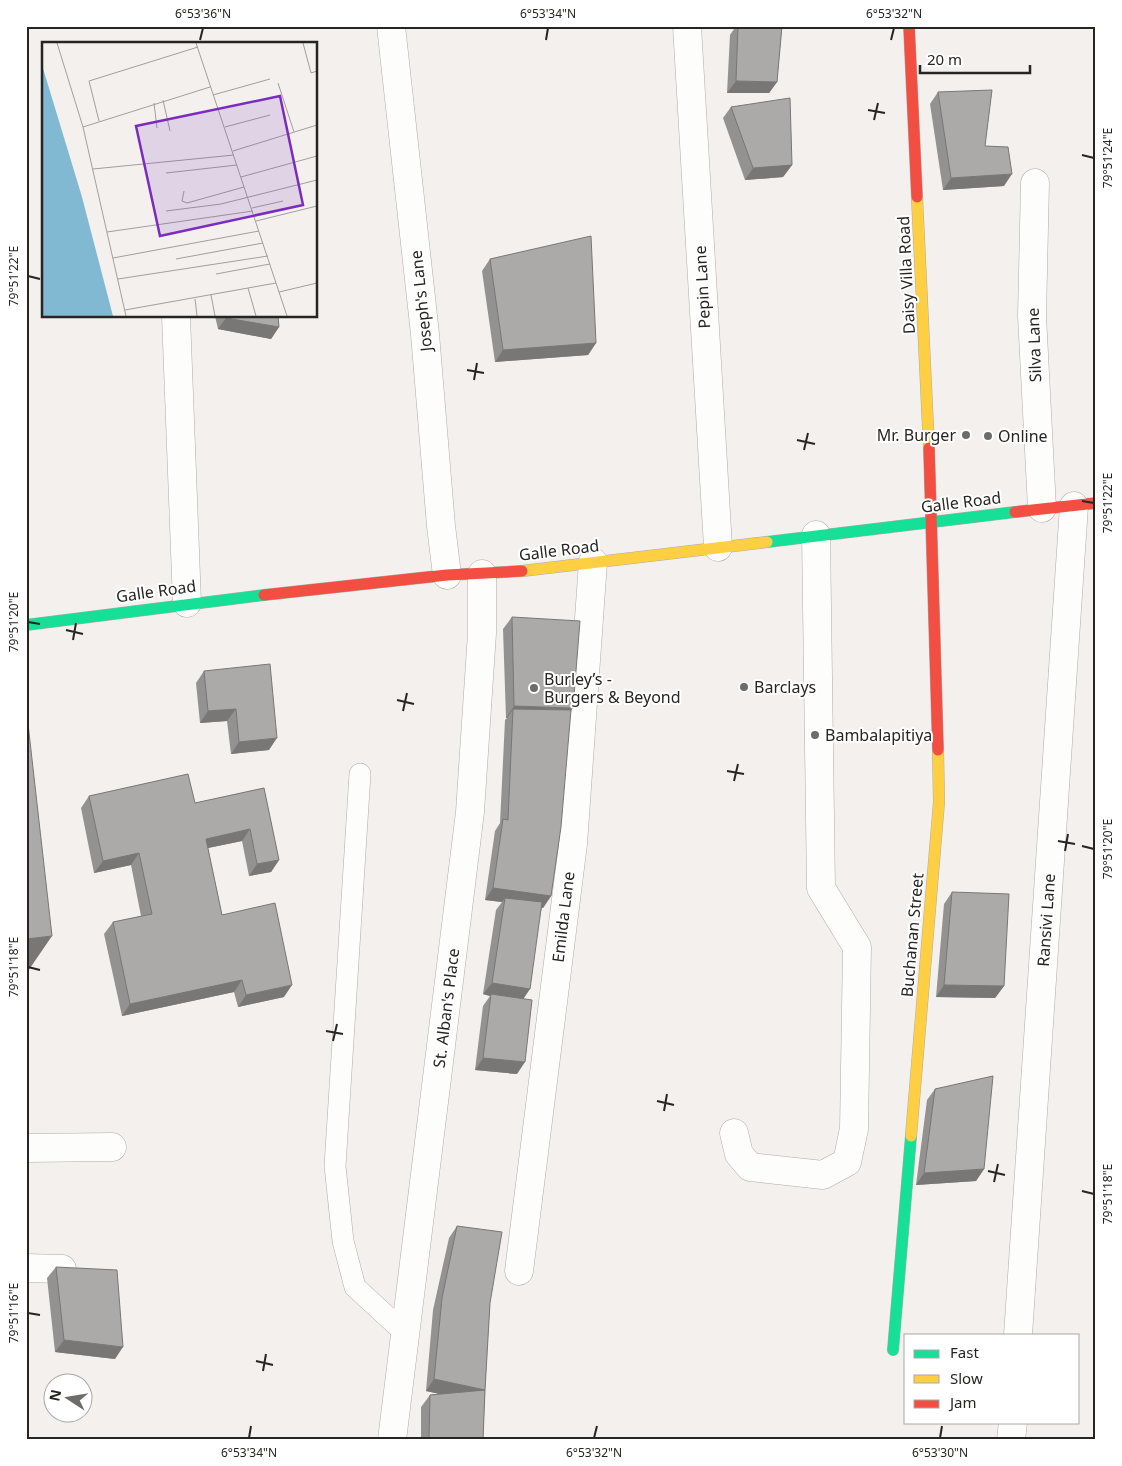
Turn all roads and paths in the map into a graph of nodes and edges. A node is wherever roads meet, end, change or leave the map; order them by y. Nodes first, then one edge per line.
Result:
1 (391, 26) edge
2 (687, 26) edge
3 (910, 26) edge
4 (1035, 183) dead end
5 (176, 318) edge
6 (1085, 504) edge
7 (1042, 508) junction
8 (933, 522) junction
9 (816, 536) junction
10 (718, 547) junction
11 (593, 562) junction
12 (482, 574) junction
13 (448, 575) junction
14 (187, 603) junction
15 (26, 625) edge
16 (360, 774) dead end
17 (734, 1133) dead end
18 (26, 1148) edge
19 (112, 1148) dead end
20 (26, 1268) edge
21 (62, 1269) edge
22 (519, 1271) dead end
23 (405, 1333) junction
24 (1018, 1334) edge
25 (893, 1350) dead end
26 (1013, 1424) edge
27 (392, 1440) edge
28 (1012, 1440) edge

1 - 13 street, Joseph's Lane
2 - 10 street, Pepin Lane
3 - 8 main road, Daisy Villa Road
4 - 7 street, Silva Lane
5 - 14 street
6 - 7 main road, Galle Road
6 - 24 street, Ransivi Lane
7 - 8 main road, Galle Road
8 - 9 main road, Galle Road
8 - 25 main road, Buchanan Street
9 - 10 main road, Galle Road
9 - 17 street
10 - 11 main road, Galle Road
11 - 12 main road, Galle Road
11 - 22 street, Emilda Lane
12 - 13 main road, Galle Road
12 - 23 street, St. Alban's Place
13 - 14 main road, Galle Road
14 - 15 main road, Galle Road
16 - 23 lane
18 - 19 street
20 - 21 street
23 - 27 street, St. Alban's Place
26 - 28 street

